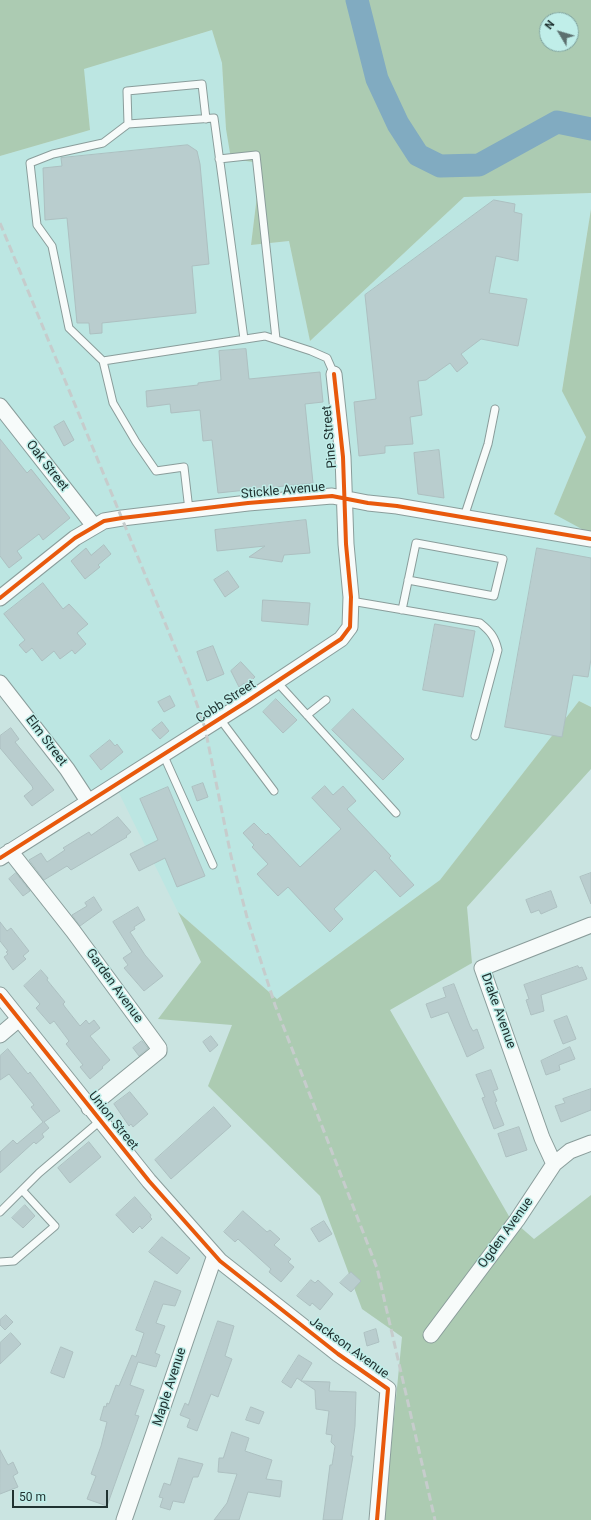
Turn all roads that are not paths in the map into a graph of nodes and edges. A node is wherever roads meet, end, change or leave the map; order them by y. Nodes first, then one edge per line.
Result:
1 (206, 119) junction
2 (128, 124) junction
3 (219, 160) junction
4 (244, 339) junction
5 (276, 339) junction
6 (103, 361) junction
7 (334, 374) joint
8 (0, 406) edge
9 (495, 409) dead end
10 (346, 499) junction
11 (189, 510) junction
12 (464, 517) junction
13 (94, 526) junction
14 (591, 539) edge
15 (408, 580) junction
16 (0, 598) edge
17 (351, 601) junction
18 (402, 610) junction
19 (277, 682) junction
20 (0, 683) edge
21 (326, 700) dead end
22 (307, 715) junction
23 (220, 719) junction
24 (475, 736) dead end
25 (163, 754) junction
26 (274, 791) dead end
27 (88, 801) junction
28 (396, 813) dead end
29 (5, 854) edge
30 (213, 865) dead end
31 (591, 925) edge
32 (0, 995) edge
33 (19, 1019) junction
34 (0, 1035) edge
35 (89, 1108) junction
36 (100, 1121) junction
37 (591, 1143) edge
38 (554, 1164) junction
39 (22, 1190) junction
40 (0, 1212) edge
41 (215, 1255) junction
42 (0, 1262) edge
43 (431, 1335) dead end
44 (124, 1520) edge
45 (377, 1520) edge

1 - 2 lane
1 - 2 lane
1 - 3 lane
2 - 6 lane
3 - 4 lane
3 - 5 lane
4 - 5 lane
4 - 6 lane
5 - 7 lane
6 - 11 lane
7 - 10 street, Pine Street
8 - 13 street, Oak Street
9 - 12 lane
10 - 11 street, Stickle Avenue
10 - 12 street, Stickle Avenue
10 - 17 street, Cobb Street
11 - 13 street, Stickle Avenue
12 - 14 street, Stickle Avenue
13 - 16 street, Stickle Avenue
15 - 15 lane
15 - 18 lane
17 - 18 lane
17 - 19 street, Cobb Street
18 - 24 lane
19 - 22 lane
19 - 23 street, Cobb Street
20 - 27 street, Elm Street
21 - 22 lane
22 - 28 lane
23 - 25 street, Cobb Street
23 - 26 lane
25 - 27 street, Cobb Street
25 - 30 lane
27 - 29 street, Cobb Street
29 - 35 street, Garden Avenue
31 - 38 street, Drake Avenue
32 - 33 street, Union Street
33 - 34 street
33 - 35 street, Union Street
35 - 36 street, Union Street
36 - 39 lane
36 - 41 street, Union Street
37 - 38 street, Ogden Avenue
38 - 43 street, Ogden Avenue
39 - 40 lane
39 - 42 lane
41 - 44 street, Maple Avenue
41 - 45 street, Jackson Avenue

